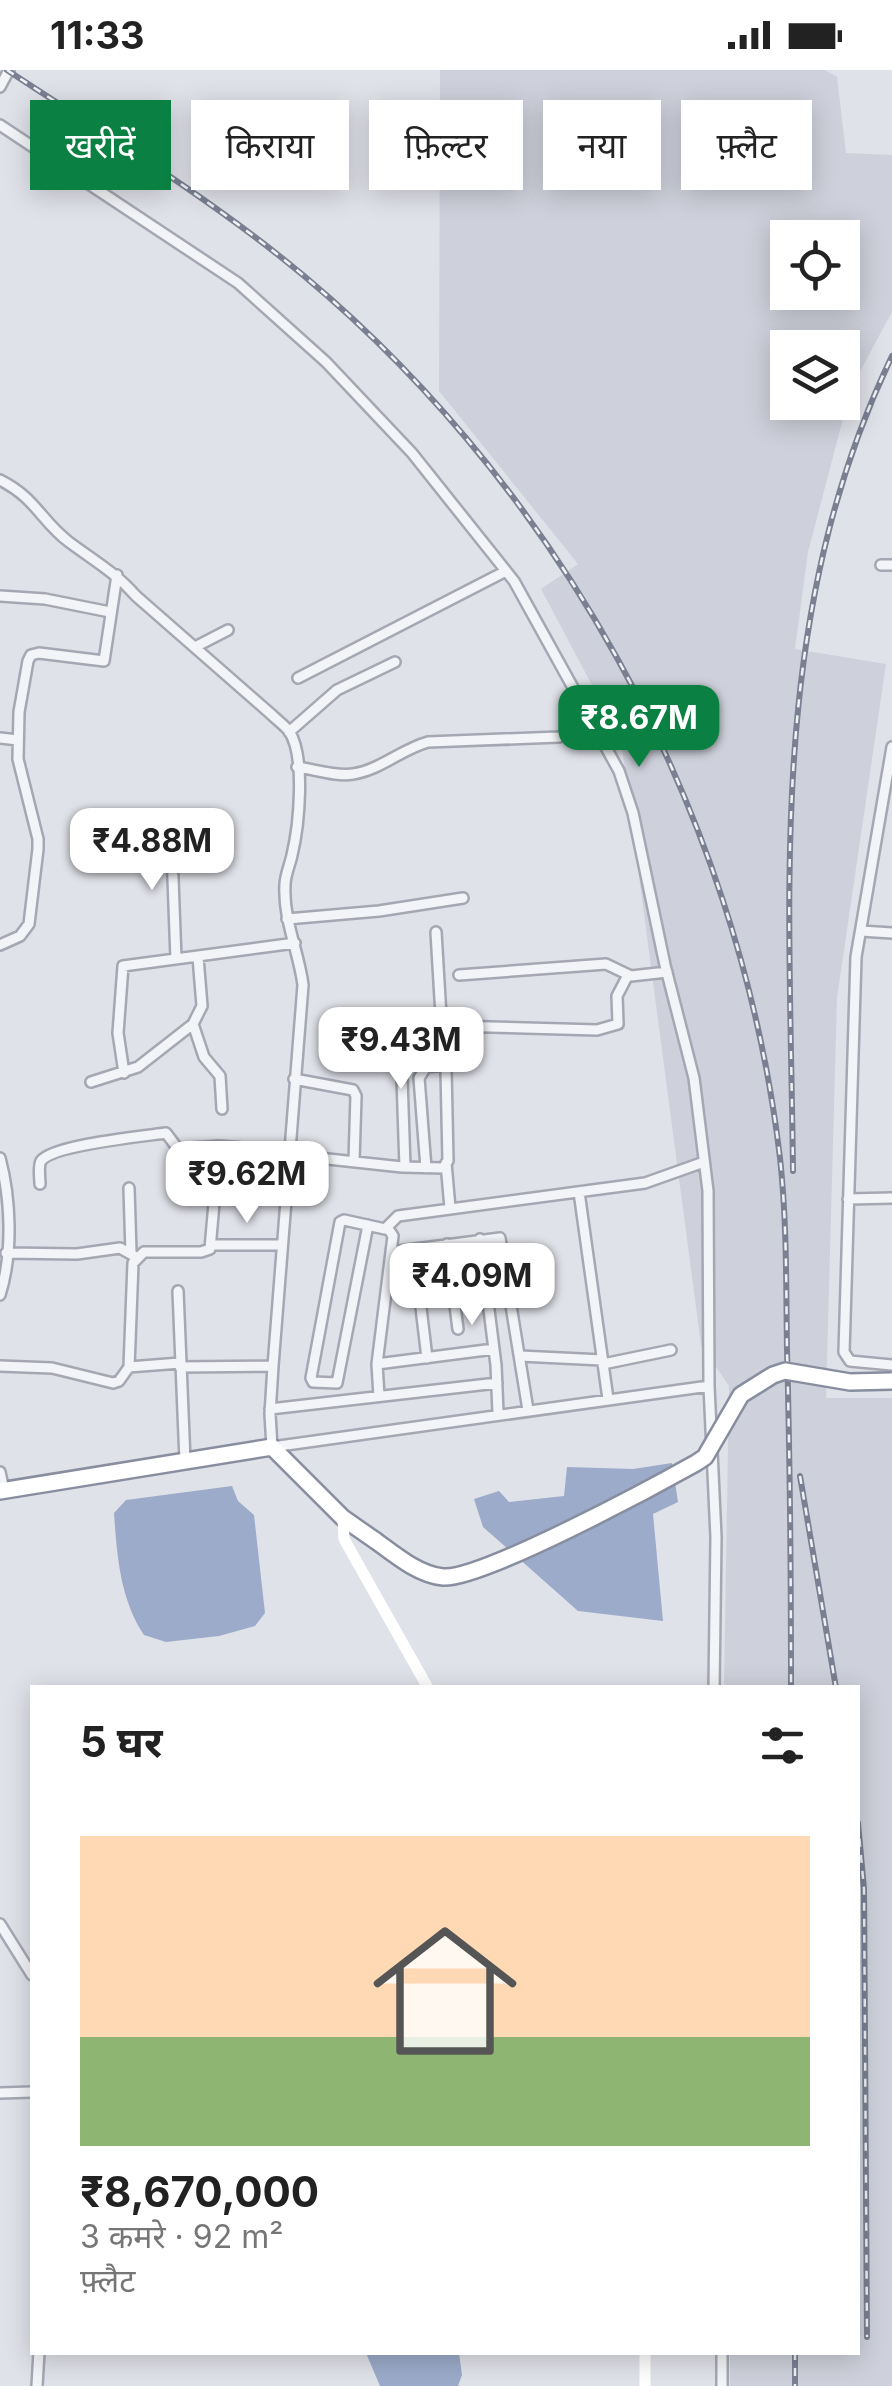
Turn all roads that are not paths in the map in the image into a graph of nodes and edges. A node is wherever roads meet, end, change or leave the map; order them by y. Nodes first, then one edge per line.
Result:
1 (9, 70) edge
2 (0, 87) edge
3 (0, 125) edge
4 (0, 480) edge
5 (506, 571) junction
6 (117, 575) junction
7 (0, 596) edge
8 (110, 612) junction
9 (228, 630) dead end
10 (194, 647) junction
11 (395, 662) dead end
12 (298, 678) dead end
13 (595, 727) junction
14 (289, 732) junction
15 (0, 738) edge
16 (18, 740) junction
17 (892, 746) edge
18 (297, 767) junction
19 (879, 822) junction
20 (892, 822) edge
21 (171, 825) dead end
22 (463, 898) dead end
23 (288, 919) junction
24 (861, 930) junction
25 (436, 932) dead end
26 (892, 932) edge
27 (295, 944) junction
28 (0, 945) edge
29 (198, 957) junction
30 (176, 959) junction
31 (667, 972) junction
32 (459, 975) dead end
33 (628, 975) junction
34 (193, 1024) junction
35 (445, 1024) junction
36 (446, 1066) junction
37 (124, 1073) junction
38 (402, 1079) dead end
39 (294, 1080) junction
40 (91, 1082) dead end
41 (222, 1110) dead end
42 (219, 1146) junction
43 (291, 1154) junction
44 (0, 1158) edge
45 (354, 1160) junction
46 (704, 1162) junction
47 (446, 1164) junction
48 (405, 1168) junction
49 (426, 1168) junction
50 (40, 1184) dead end
51 (129, 1188) dead end
52 (579, 1192) junction
53 (892, 1198) edge
54 (848, 1199) junction
55 (450, 1208) junction
56 (368, 1225) junction
57 (385, 1229) junction
58 (480, 1239) junction
59 (447, 1244) junction
60 (212, 1245) junction
61 (282, 1245) junction
62 (414, 1249) junction
63 (391, 1252) junction
64 (6, 1253) junction
65 (134, 1255) junction
66 (178, 1292) dead end
67 (0, 1295) edge
68 (458, 1330) dead end
69 (494, 1349) junction
70 (671, 1350) dead end
71 (520, 1356) junction
72 (428, 1358) junction
73 (603, 1362) junction
74 (377, 1364) junction
75 (892, 1364) edge
76 (180, 1365) junction
77 (0, 1366) edge
78 (130, 1366) junction
79 (273, 1366) junction
80 (892, 1381) edge
81 (496, 1382) junction
82 (709, 1386) junction
83 (379, 1396) junction
84 (608, 1399) junction
85 (270, 1409) junction
86 (528, 1410) junction
87 (498, 1414) junction
88 (272, 1447) junction
89 (185, 1461) junction
90 (0, 1472) edge
91 (2, 1491) edge
92 (343, 1518) junction
93 (426, 1685) edge
94 (714, 1685) edge
95 (0, 1924) edge
96 (30, 1972) edge
97 (0, 2092) edge
98 (30, 2092) edge
99 (39, 2355) edge
100 (644, 2355) edge
101 (722, 2355) edge
102 (37, 2386) edge
103 (645, 2386) edge
104 (722, 2386) edge

1 - 2 street
3 - 5 street
4 - 6 street
5 - 12 street
5 - 13 street
6 - 8 street
6 - 10 street
7 - 8 street
8 - 16 street
9 - 10 street
10 - 14 street
11 - 14 street
13 - 18 street
13 - 31 street
14 - 18 street
15 - 16 street
16 - 28 street
17 - 19 street
18 - 23 street
19 - 20 street
19 - 24 street
21 - 30 street
22 - 23 street
23 - 27 street
24 - 26 street
24 - 54 street
25 - 35 street
27 - 29 street
27 - 39 street
29 - 30 street
29 - 34 street
30 - 37 street
31 - 33 street
31 - 46 street
32 - 33 street
33 - 35 street
34 - 37 street
34 - 41 street
35 - 36 street
36 - 47 street
36 - 49 street
37 - 40 street
38 - 48 street
39 - 43 street
39 - 45 street
42 - 43 street
42 - 50 street
42 - 60 street
43 - 45 street
43 - 61 street
44 - 64 street
45 - 48 street
46 - 52 street
46 - 82 street
47 - 49 street
47 - 55 street
48 - 49 street
51 - 65 street
52 - 55 street
52 - 73 street
53 - 54 street
54 - 75 street
55 - 57 street
56 - 56 street
56 - 57 street
57 - 63 street
58 - 59 street
58 - 69 street
58 - 71 street
59 - 62 street
59 - 68 street
60 - 61 street
60 - 65 street
61 - 79 street
62 - 63 street
62 - 72 street
63 - 74 street
64 - 65 street
64 - 67 street
65 - 78 street
66 - 76 street
69 - 72 street
69 - 81 street
70 - 73 street
71 - 73 street
71 - 86 street
72 - 74 street
73 - 84 street
74 - 83 street
76 - 78 street
76 - 79 street
76 - 89 street
77 - 78 street
79 - 85 street
80 - 92 highway, bridge
81 - 83 street
81 - 87 street
82 - 84 street
82 - 94 street
83 - 85 street
84 - 86 street
85 - 88 street
86 - 87 street
87 - 88 street
88 - 89 highway
88 - 92 highway
89 - 91 highway
90 - 91 street
92 - 93 street
95 - 96 street
97 - 98 street
99 - 102 street
100 - 103 street
101 - 104 street

